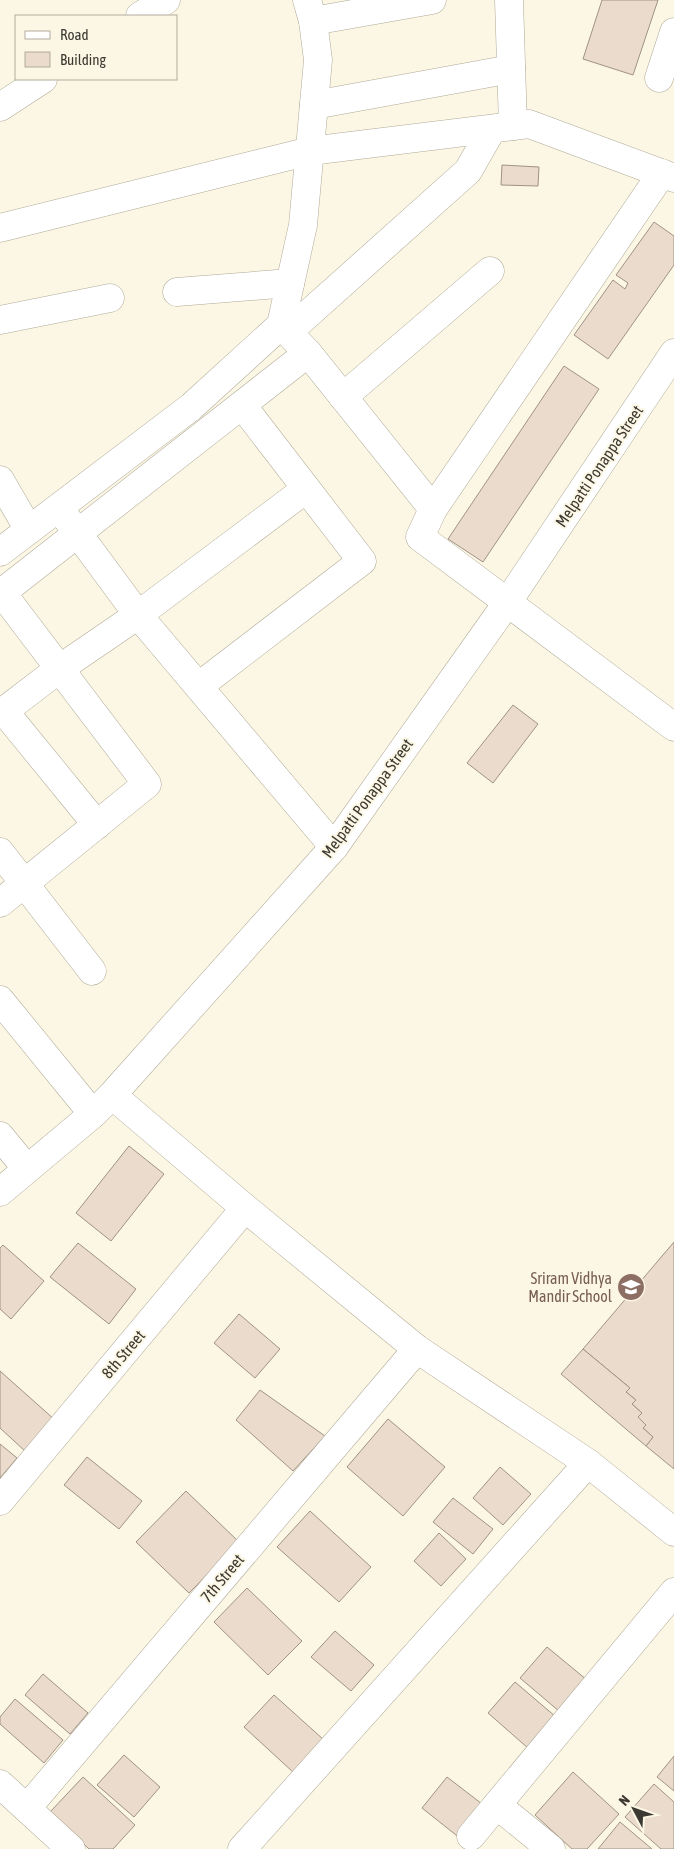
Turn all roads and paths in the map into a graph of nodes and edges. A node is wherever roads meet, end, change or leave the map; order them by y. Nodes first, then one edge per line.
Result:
1 (166, 0) edge
2 (432, 0) edge
3 (509, 0) edge
4 (310, 10) edge
5 (142, 15) edge
6 (674, 32) edge
7 (512, 69) junction
8 (659, 78) dead end
9 (41, 80) edge
10 (314, 105) junction
11 (0, 107) edge
12 (503, 127) junction
13 (310, 151) junction
14 (668, 176) edge
15 (0, 228) edge
16 (490, 271) dead end
17 (290, 284) junction
18 (177, 292) dead end
19 (110, 298) dead end
20 (0, 320) edge
21 (284, 328) junction
22 (308, 353) junction
23 (674, 353) edge
24 (343, 396) junction
25 (242, 405) junction
26 (0, 480) edge
27 (306, 489) junction
28 (59, 508) junction
29 (433, 509) junction
30 (29, 530) junction
31 (79, 533) junction
32 (0, 552) edge
33 (1, 594) edge
34 (507, 603) junction
35 (138, 614) junction
36 (59, 669) junction
37 (199, 686) junction
38 (2, 713) edge
39 (674, 727) edge
40 (97, 825) junction
41 (334, 847) junction
42 (0, 852) edge
43 (24, 884) junction
44 (0, 903) edge
45 (92, 971) dead end
46 (0, 1000) edge
47 (112, 1095) junction
48 (93, 1114) junction
49 (0, 1136) edge
50 (28, 1169) junction
51 (0, 1192) edge
52 (245, 1208) junction
53 (417, 1349) junction
54 (588, 1463) junction
55 (0, 1501) edge
56 (674, 1532) edge
57 (674, 1592) edge
58 (0, 1784) edge
59 (497, 1805) junction
60 (27, 1808) junction
61 (471, 1836) dead end
62 (71, 1849) edge
63 (242, 1849) edge
64 (551, 1849) edge

1 - 5 street
2 - 4 street
3 - 7 street
4 - 10 street
6 - 8 street
7 - 10 street
7 - 12 street
9 - 11 street
10 - 13 street
12 - 13 street
12 - 14 street
12 - 21 street
13 - 15 street
13 - 17 street
14 - 29 street
16 - 24 street
17 - 18 street
17 - 21 street
19 - 20 street
21 - 22 street
21 - 28 street
22 - 24 street
22 - 25 street
23 - 34 street, Melpatti Ponappa Street
24 - 29 street
25 - 27 street
25 - 31 street
26 - 30 street
27 - 35 street
27 - 37 street
28 - 30 street
28 - 31 street
29 - 34 street
30 - 32 street
31 - 33 street
31 - 35 street
33 - 36 street
34 - 39 street
34 - 41 street, Melpatti Ponappa Street
35 - 36 street
35 - 37 street
36 - 38 street
36 - 40 street
37 - 41 street
38 - 40 street
40 - 43 street
41 - 47 street, Melpatti Ponappa Street
42 - 43 street
43 - 44 street
43 - 45 street
46 - 48 street
47 - 48 street, Melpatti Ponappa Street
47 - 52 street
48 - 50 street, Melpatti Ponappa Street
49 - 50 street
50 - 51 street, Melpatti Ponappa Street
52 - 53 street
52 - 55 street, 8th Street
53 - 54 street
53 - 60 street, 7th Street
54 - 56 street
54 - 63 street
57 - 59 street
58 - 60 street
59 - 61 street
59 - 64 street
60 - 62 street

